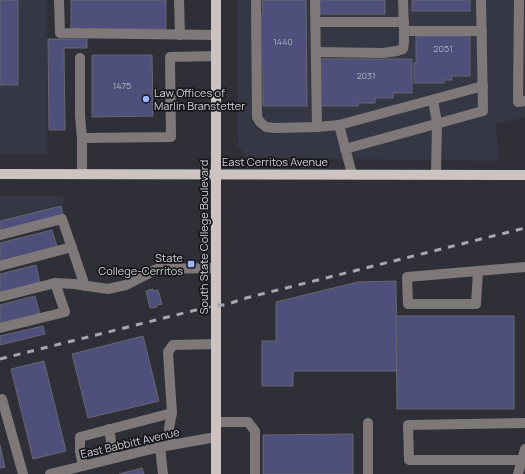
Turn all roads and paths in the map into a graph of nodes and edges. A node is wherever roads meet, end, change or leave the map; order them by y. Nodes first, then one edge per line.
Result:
1 (59, 0) edge
2 (179, 0) edge
3 (216, 0) edge
4 (256, 0) edge
5 (315, 0) edge
6 (403, 0) edge
7 (482, 0) edge
8 (520, 0) edge
9 (316, 22) junction
10 (404, 27) junction
11 (482, 31) junction
12 (180, 35) junction
13 (216, 35) junction
14 (316, 52) junction
15 (216, 56) junction
16 (80, 58) dead end
17 (483, 86) junction
18 (433, 100) junction
19 (525, 100) edge
20 (437, 123) junction
21 (339, 125) junction
22 (317, 127) junction
23 (82, 138) junction
24 (345, 149) junction
25 (0, 174) edge
26 (82, 174) junction
27 (216, 174) junction
28 (352, 174) junction
29 (436, 174) junction
30 (525, 175) edge
31 (0, 235) edge
32 (72, 247) junction
33 (0, 266) edge
34 (525, 267) edge
35 (216, 268) junction
36 (478, 271) junction
37 (55, 283) junction
38 (85, 286) junction
39 (0, 296) edge
40 (0, 328) edge
41 (216, 344) junction
42 (2, 399) dead end
43 (172, 413) junction
44 (216, 422) junction
45 (368, 423) dead end
46 (525, 423) edge
47 (109, 429) junction
48 (216, 436) junction
49 (171, 445) junction
50 (160, 447) junction
51 (525, 449) edge
52 (114, 458) junction
53 (522, 460) junction
54 (83, 466) junction
55 (23, 474) edge
56 (50, 474) edge
57 (163, 474) edge
58 (216, 474) edge
59 (255, 474) edge
60 (368, 474) edge
61 (518, 474) edge

1 - 12 street
2 - 12 street
3 - 13 main road, South State College Boulevard
4 - 22 street
5 - 9 street
6 - 10 street
7 - 11 street
8 - 19 street
9 - 10 street
9 - 14 street
10 - 11 street
10 - 14 street
11 - 17 street
12 - 13 street
13 - 15 main road, South State College Boulevard
14 - 22 street
15 - 23 street
15 - 27 main road, South State College Boulevard
16 - 23 street
17 - 18 street
17 - 20 street
18 - 20 street
18 - 21 street
20 - 24 street
20 - 29 street
21 - 22 street
21 - 24 street
23 - 26 street
24 - 28 street
25 - 26 main road, East Cerritos Avenue
26 - 27 main road, East Cerritos Avenue
27 - 28 main road, East Cerritos Avenue
27 - 35 main road, South State College Boulevard
28 - 29 main road, East Cerritos Avenue
29 - 30 main road, East Cerritos Avenue
31 - 32 street
32 - 33 street
32 - 38 street
34 - 36 street
35 - 38 street
35 - 41 main road, South State College Boulevard
36 - 36 street
37 - 38 street
37 - 39 street
37 - 40 street
41 - 43 street
41 - 44 main road, South State College Boulevard
42 - 55 street
43 - 47 street
43 - 49 street
44 - 48 main road, South State College Boulevard
44 - 59 street
45 - 60 street
46 - 53 street
47 - 52 street
47 - 54 street
48 - 49 street, East Babbitt Avenue
48 - 58 main road, South State College Boulevard
49 - 50 street, East Babbitt Avenue
50 - 52 street, East Babbitt Avenue
50 - 57 street
51 - 53 street
52 - 54 street, East Babbitt Avenue
53 - 61 street
54 - 56 street, East Babbitt Avenue

